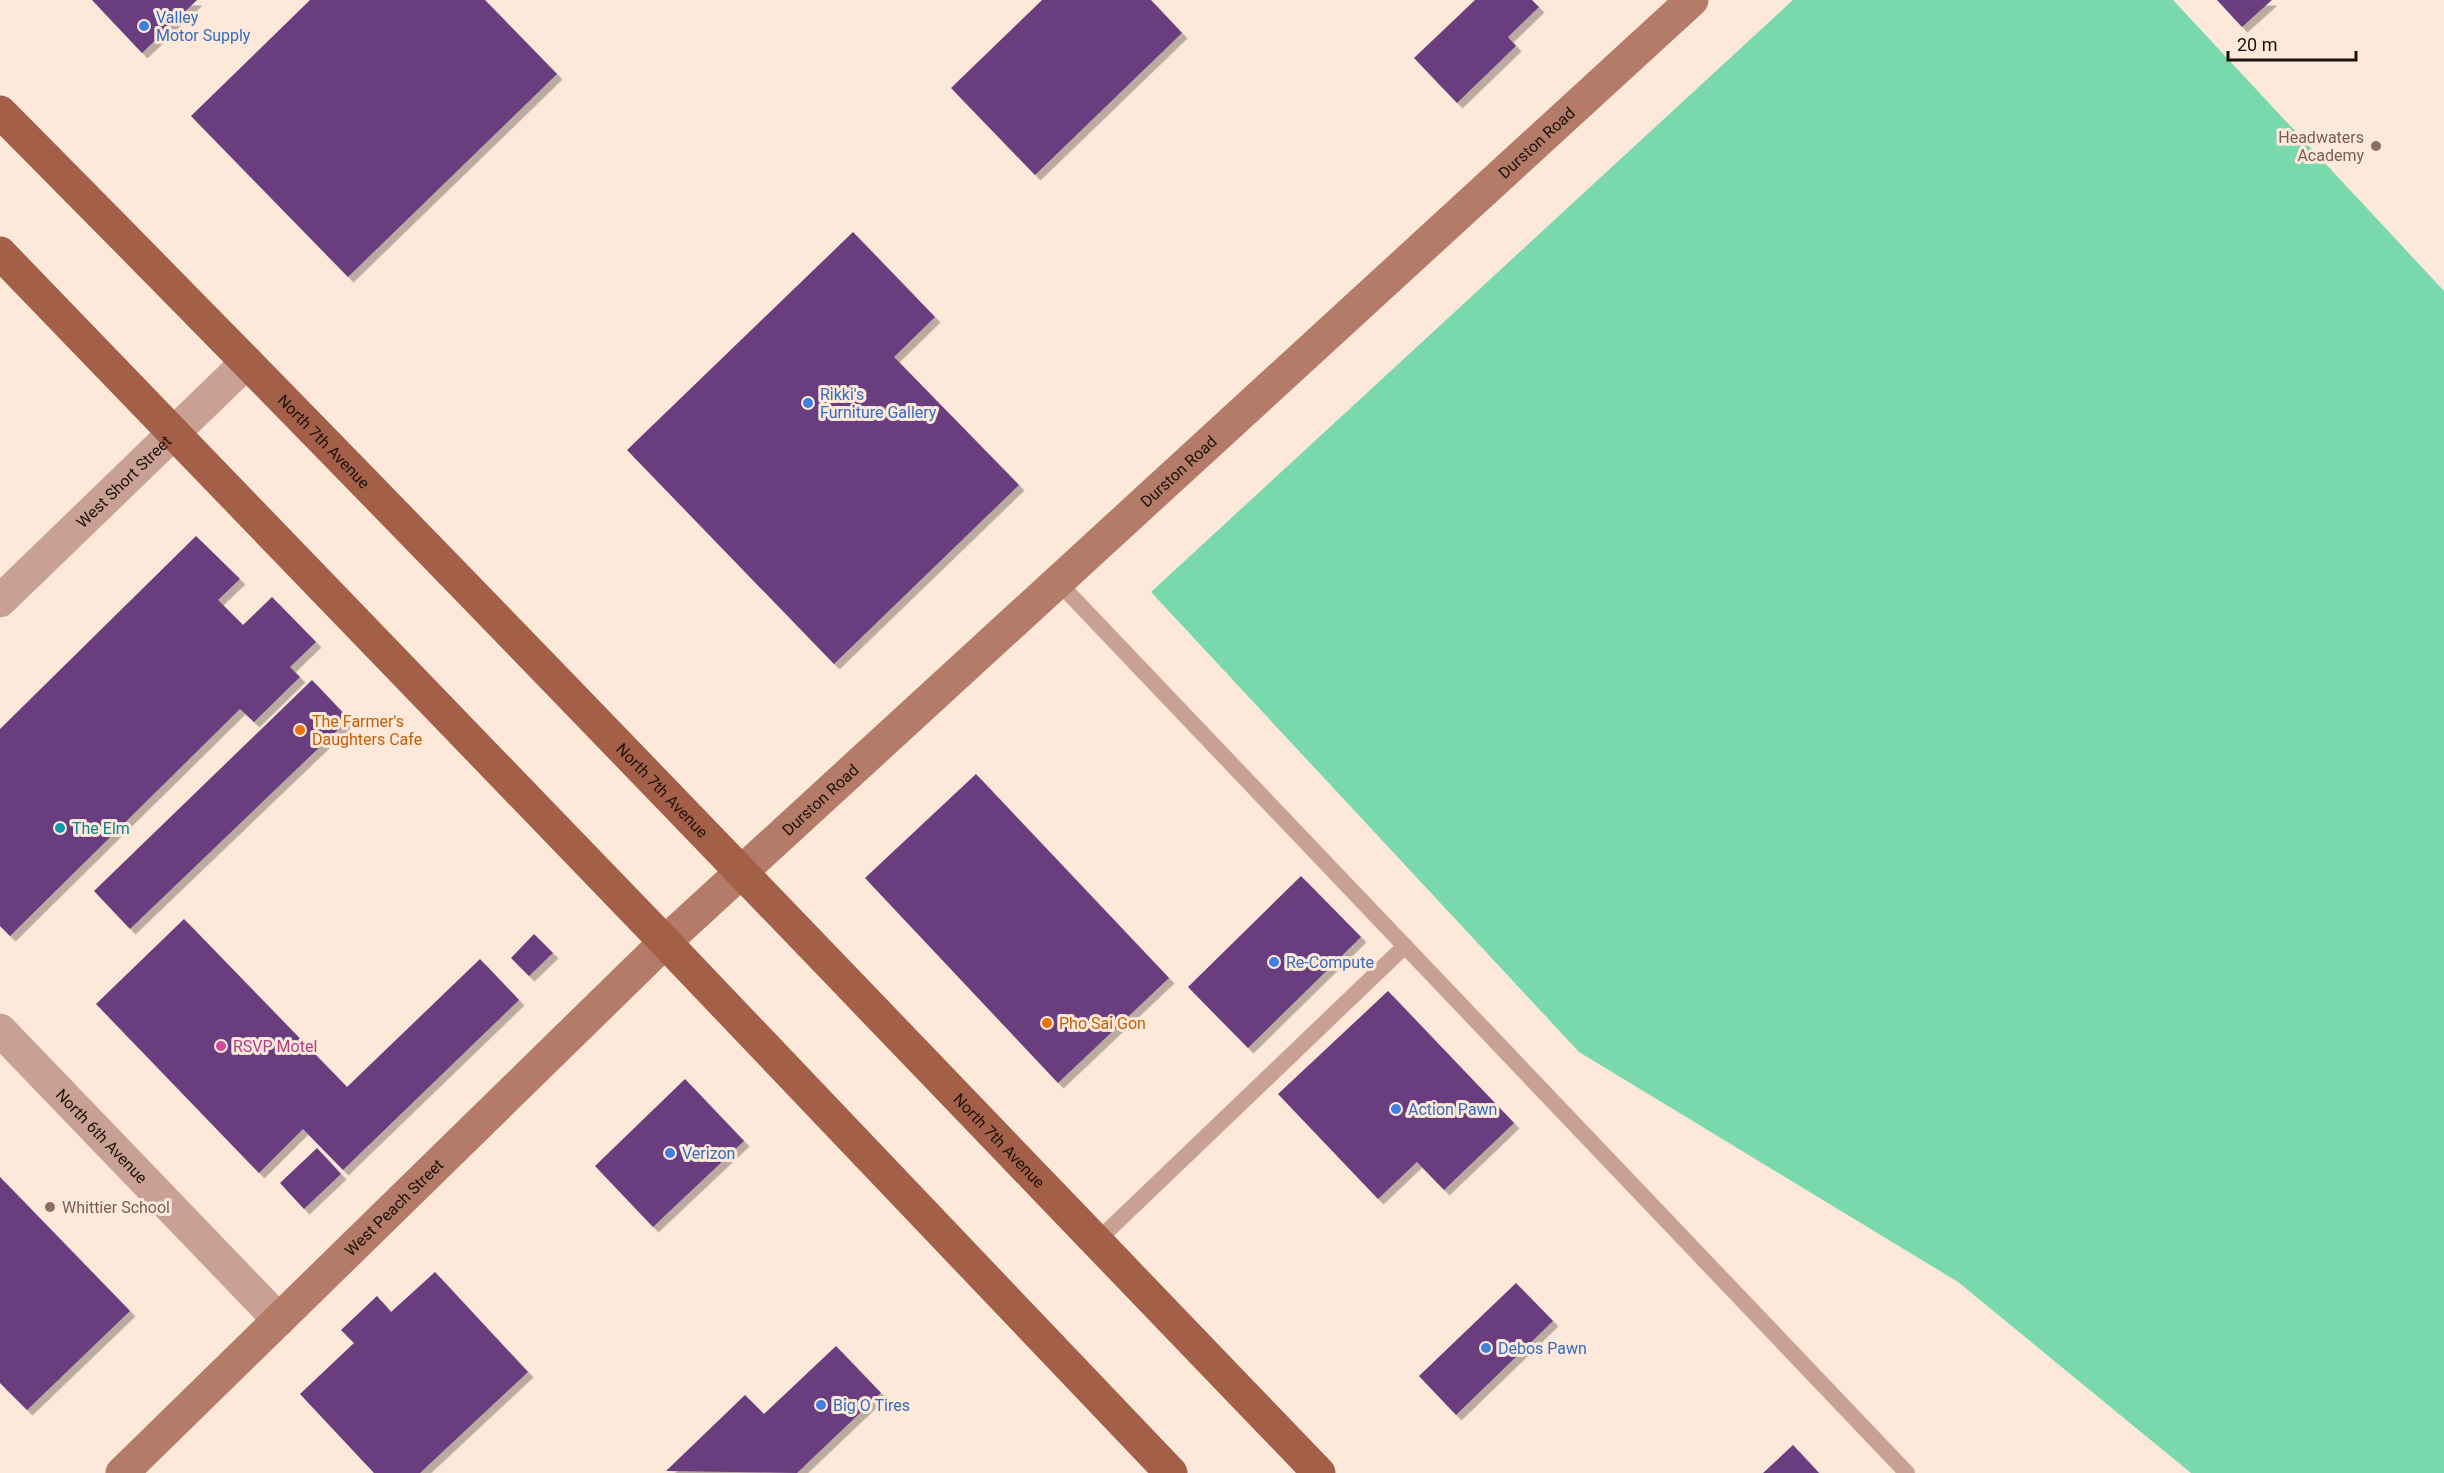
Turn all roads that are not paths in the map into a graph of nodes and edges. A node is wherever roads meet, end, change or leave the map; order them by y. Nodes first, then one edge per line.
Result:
1 (1682, 3) edge
2 (0, 112) edge
3 (0, 253) edge
4 (247, 362) junction
5 (173, 433) junction
6 (1058, 582) junction
7 (0, 601) edge
8 (742, 872) junction
9 (665, 942) junction
10 (1404, 946) junction
11 (0, 1030) edge
12 (1097, 1241) junction
13 (279, 1320) junction
14 (122, 1473) edge
15 (1171, 1473) edge
16 (1319, 1473) edge
17 (1907, 1473) edge

1 - 6 main road, Durston Road
2 - 4 main road, North 7th Avenue
3 - 5 main road
4 - 5 street, West Short Street
4 - 8 main road, North 7th Avenue
5 - 7 street, West Short Street
5 - 9 main road
6 - 8 main road, Durston Road
6 - 10 lane
8 - 9 main road, Durston Road
8 - 12 main road, North 7th Avenue
9 - 13 main road, West Peach Street
9 - 15 main road
10 - 12 lane
10 - 17 lane
11 - 13 street, North 6th Avenue
12 - 16 main road, North 7th Avenue
13 - 14 main road, West Peach Street

